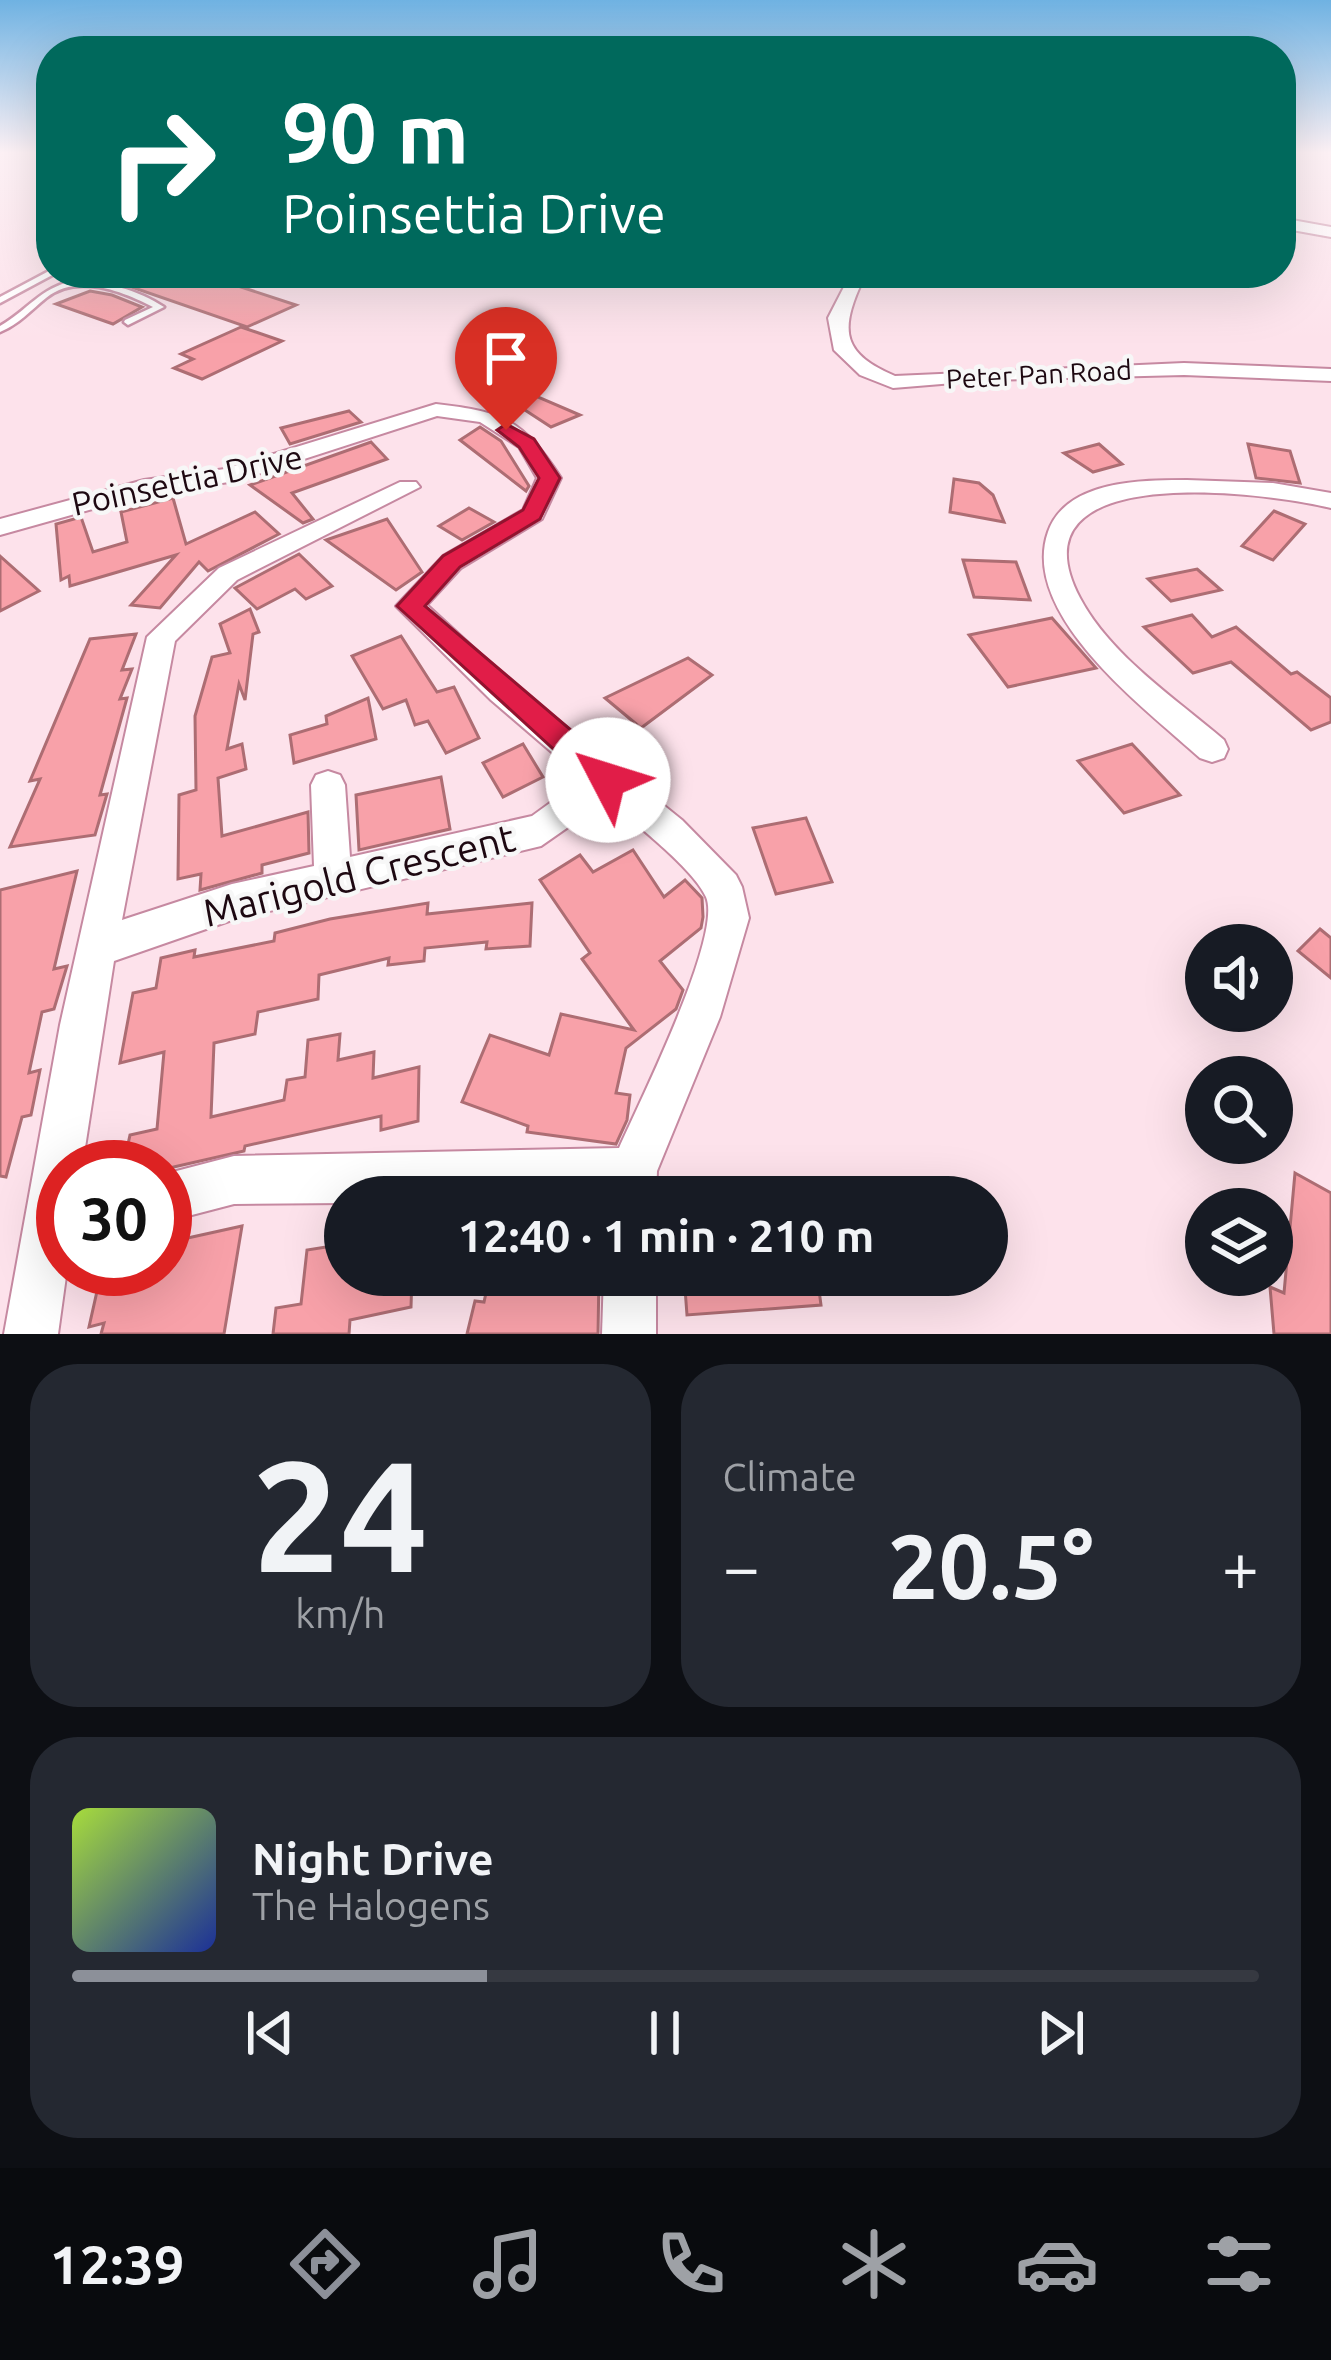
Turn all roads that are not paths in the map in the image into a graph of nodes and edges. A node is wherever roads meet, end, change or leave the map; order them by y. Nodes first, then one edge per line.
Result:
1 (1296, 226) edge
2 (1331, 232) edge
3 (36, 282) edge
4 (67, 288) edge
5 (96, 288) edge
6 (851, 288) edge
7 (0, 303) edge
8 (28, 314) junction
9 (128, 322) dead end
10 (0, 329) edge
11 (1331, 375) edge
12 (408, 487) dead end
13 (1331, 502) edge
14 (0, 527) edge
15 (1212, 749) dead end
16 (608, 780) junction
17 (328, 785) dead end
18 (333, 876) junction
19 (98, 947) junction
20 (69, 1140) edge
21 (635, 1176) edge
22 (324, 1179) edge
23 (192, 1191) edge
24 (40, 1296) edge
25 (630, 1296) edge
26 (31, 1334) edge
27 (629, 1334) edge

1 - 2 street
3 - 7 lane
4 - 8 lane
5 - 9 lane
6 - 11 street, Peter Pan Road
7 - 8 lane
8 - 10 lane
12 - 19 street
13 - 15 street
14 - 16 street, Poinsettia Drive
16 - 18 street, Marigold Crescent
16 - 21 street, Poinsettia Drive
17 - 18 street
18 - 19 street, Marigold Crescent
19 - 20 street
22 - 23 street
24 - 26 street
25 - 27 street

